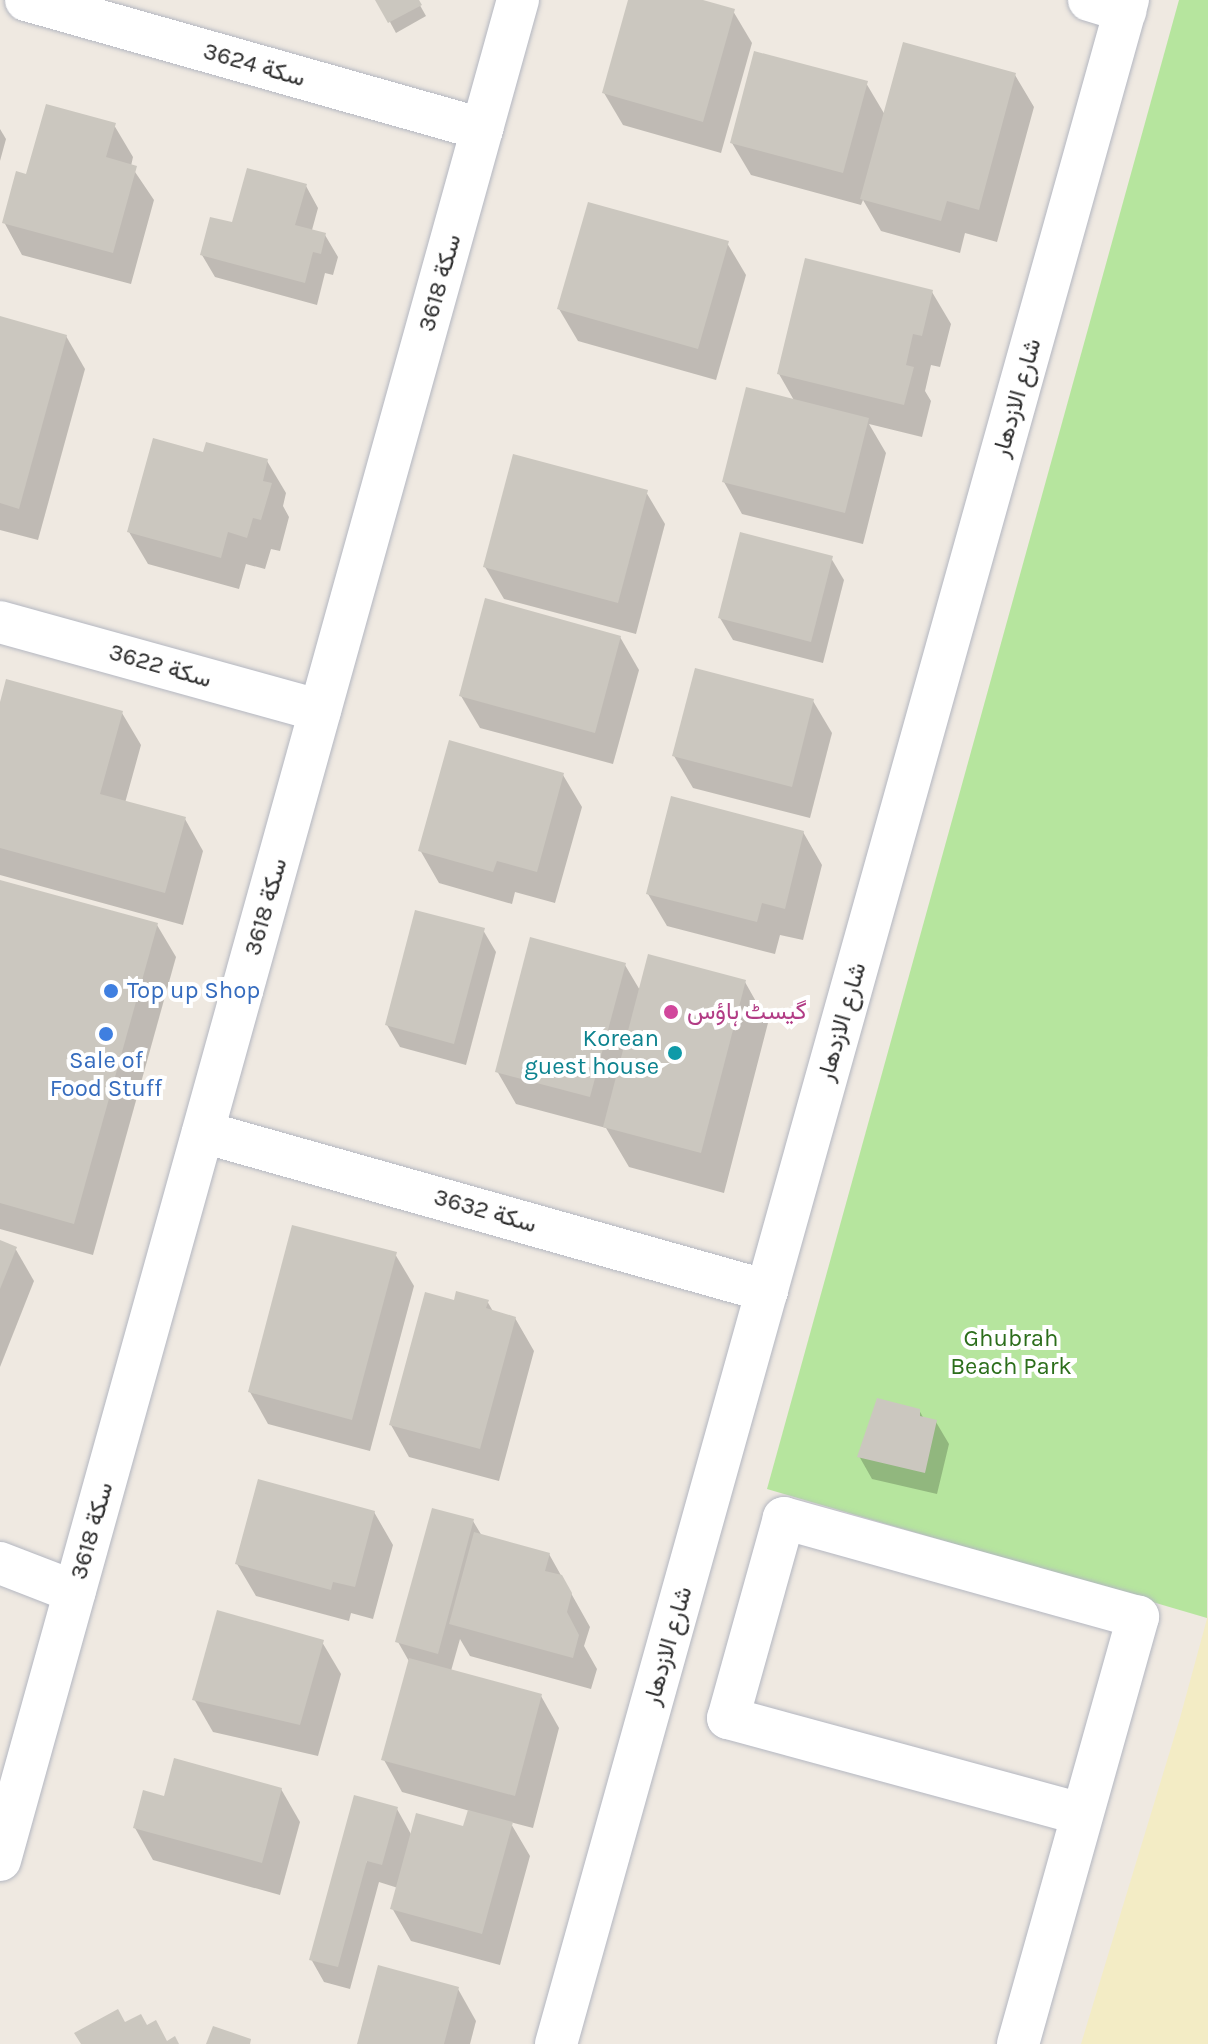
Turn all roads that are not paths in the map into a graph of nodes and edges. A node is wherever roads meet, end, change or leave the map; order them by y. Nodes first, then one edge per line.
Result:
1 (26, 0) edge
2 (518, 0) edge
3 (1114, 4) edge
4 (482, 129) junction
5 (0, 622) edge
6 (320, 711) junction
7 (203, 1132) junction
8 (767, 1291) junction
9 (0, 1563) edge
10 (75, 1592) junction
11 (1081, 1814) junction
12 (0, 1860) edge
13 (556, 2044) edge
14 (1018, 2044) edge

1 - 4 street, سكة 3624
2 - 4 street, سكة 3618
3 - 8 street, شارع الازدهار
4 - 6 street, سكة 3618
5 - 6 street, سكة 3622
6 - 7 street, سكة 3618
7 - 8 street, سكة 3632
7 - 10 street, سكة 3618
8 - 13 street, شارع الازدهار
9 - 10 street
10 - 12 street, سكة 3618
11 - 11 street
11 - 14 street

